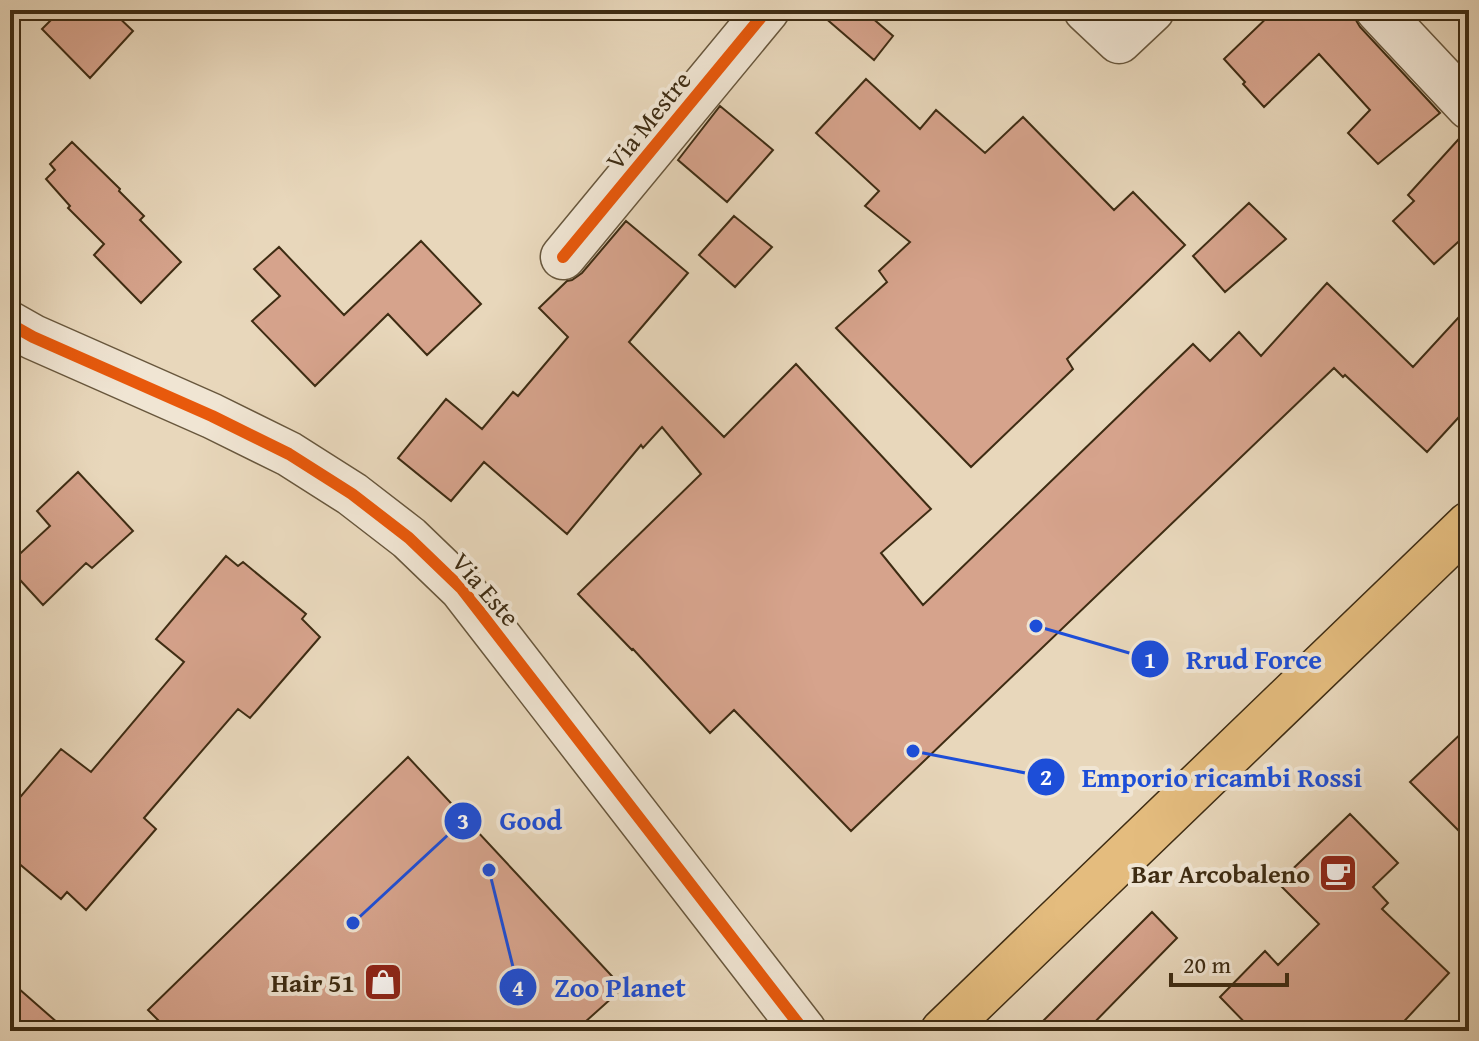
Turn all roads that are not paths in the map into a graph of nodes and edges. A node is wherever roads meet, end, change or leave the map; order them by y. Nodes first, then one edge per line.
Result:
1 (767, 10) edge
2 (1086, 10) edge
3 (1152, 10) edge
4 (1378, 10) edge
5 (1469, 107) edge
6 (563, 257) dead end
7 (10, 324) edge
8 (1469, 524) edge
9 (804, 1031) edge
10 (943, 1031) edge

1 - 6 street, Via Mestre
2 - 3 street
4 - 5 street
7 - 9 street, Via Este
8 - 10 main road

